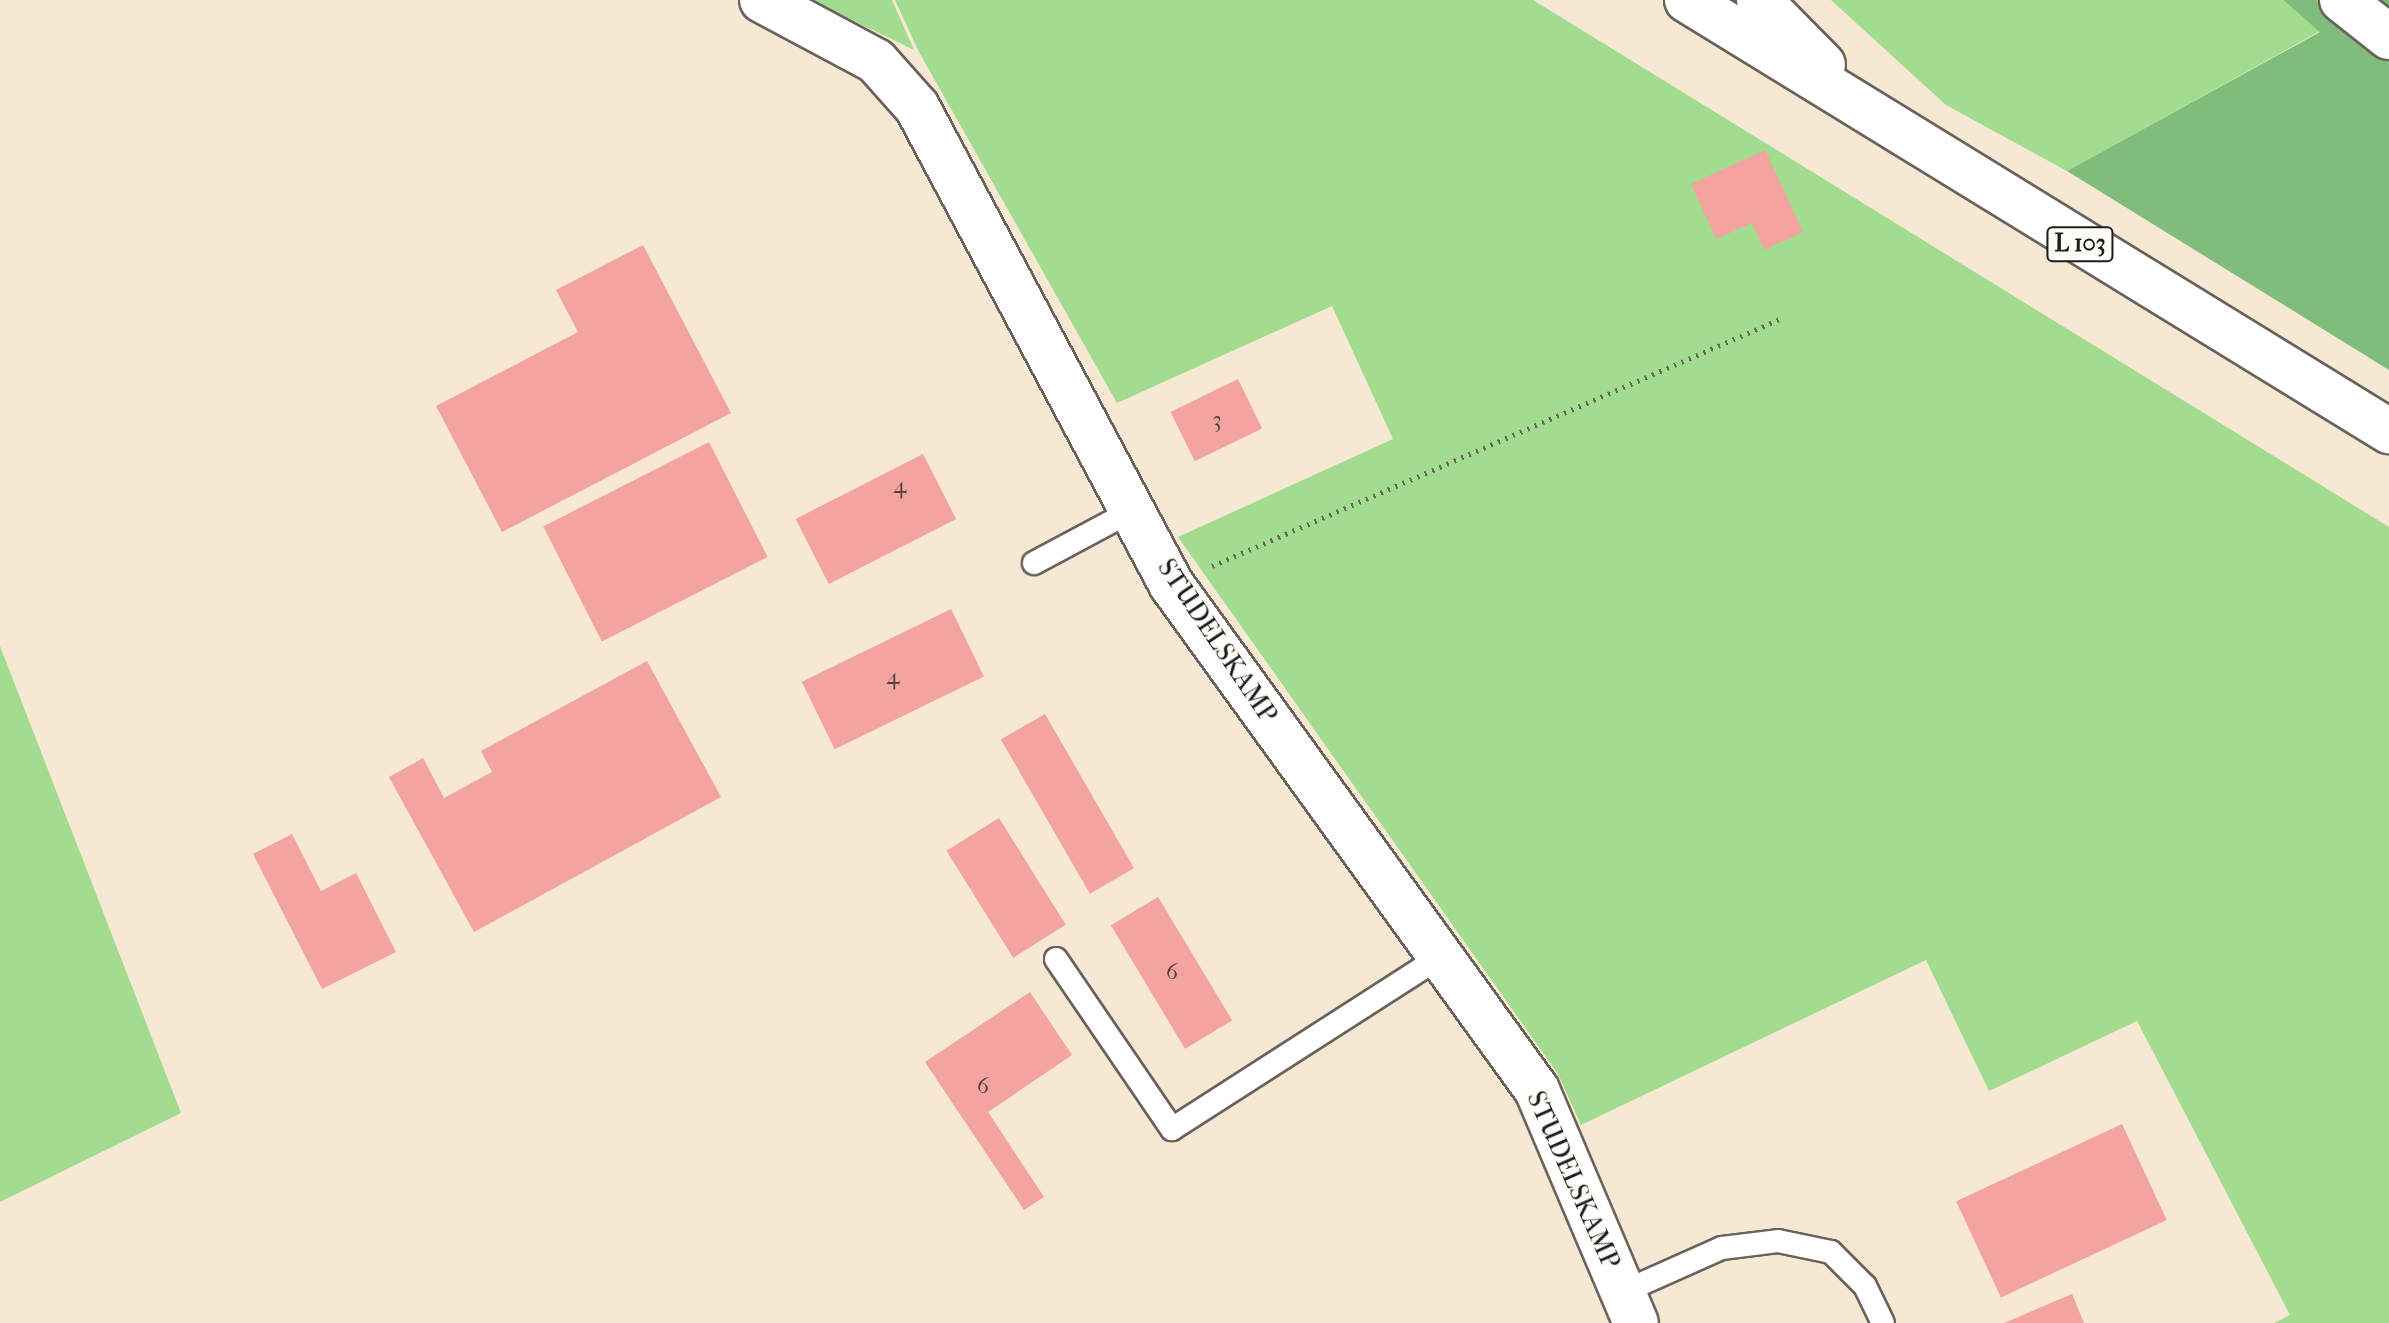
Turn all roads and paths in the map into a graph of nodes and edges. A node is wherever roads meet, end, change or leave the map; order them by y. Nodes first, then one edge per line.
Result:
1 (762, 0) edge
2 (1687, 0) edge
3 (1759, 0) edge
4 (2342, 0) edge
5 (2389, 37) edge
6 (1879, 120) junction
7 (1780, 319) dead end
8 (2389, 431) edge
9 (1135, 509) junction
10 (1034, 563) dead end
11 (1171, 584) junction
12 (1441, 956) junction
13 (1056, 959) dead end
14 (1629, 1308) edge
15 (1883, 1323) edge

1 - 9 street, STUDELSKAMP
2 - 6 street, L 103
3 - 6 street
4 - 5 street
6 - 8 street, L 103
7 - 11 path
9 - 10 lane
9 - 11 street, STUDELSKAMP
11 - 12 street, STUDELSKAMP
12 - 13 lane
12 - 14 street, STUDELSKAMP
14 - 15 lane

